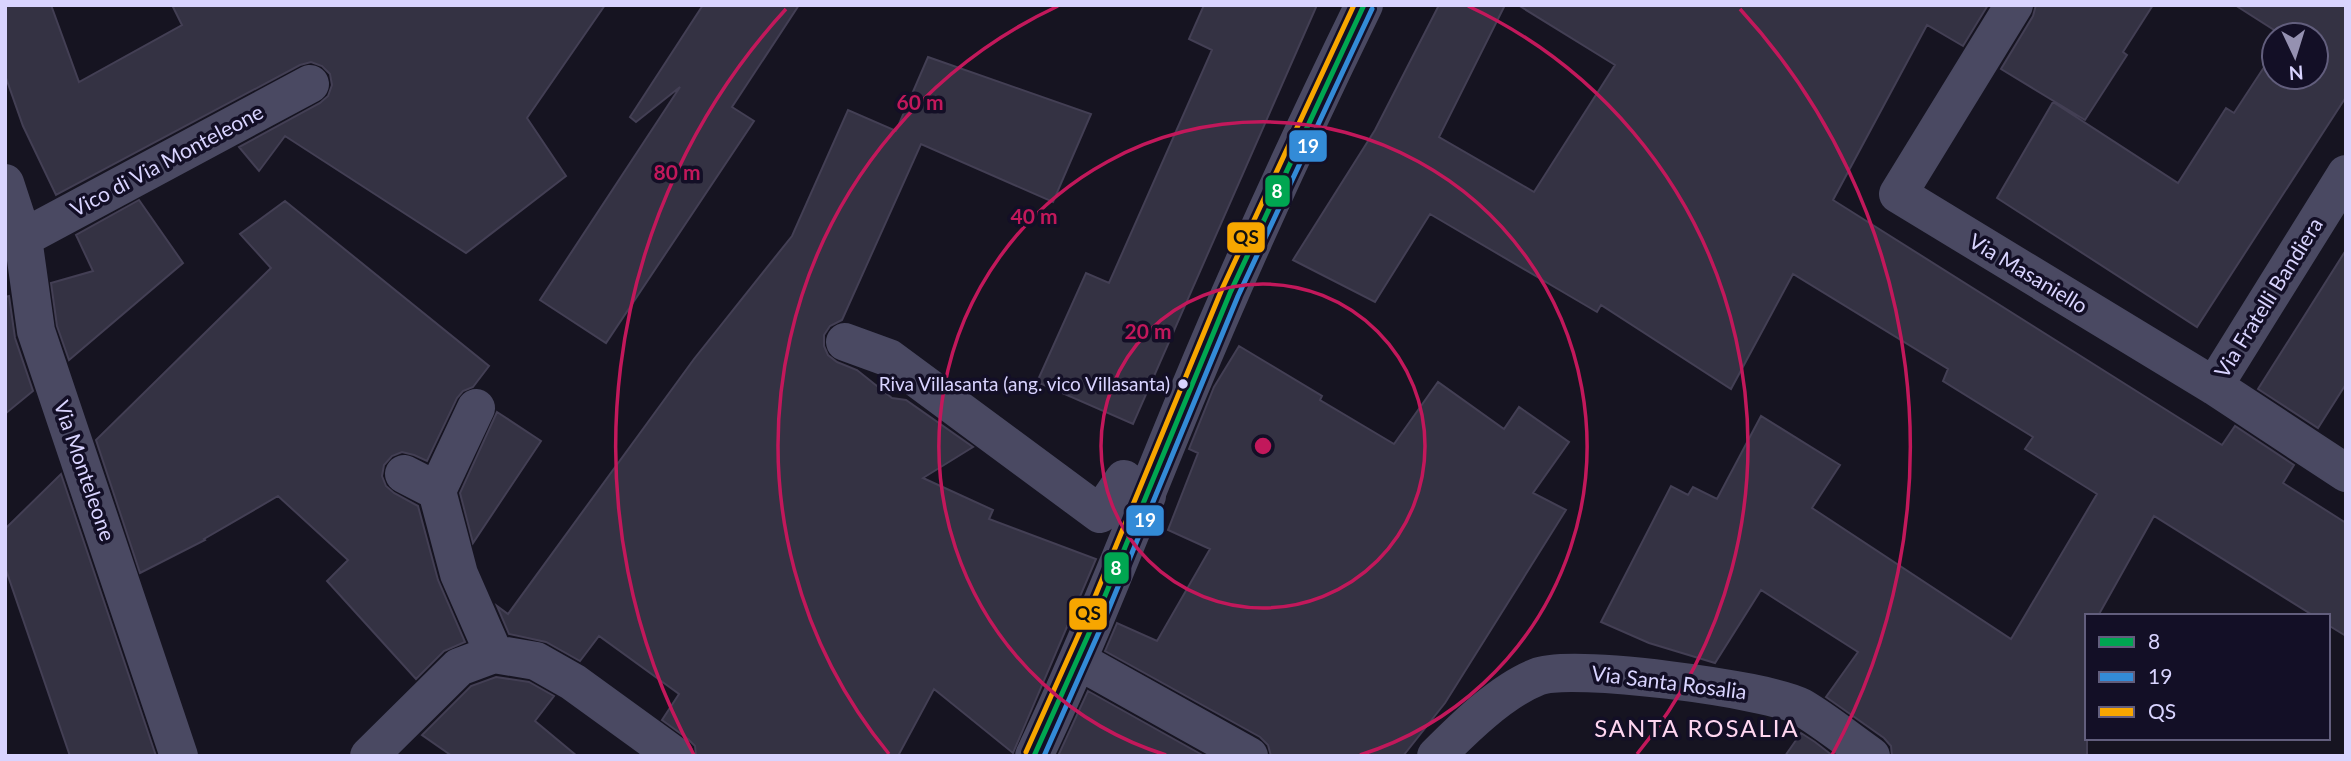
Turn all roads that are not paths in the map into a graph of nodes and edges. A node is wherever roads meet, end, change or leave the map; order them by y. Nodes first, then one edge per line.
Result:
1 (1364, 5) edge
2 (2014, 5) edge
3 (310, 84) dead end
4 (2346, 174) edge
5 (5, 183) edge
6 (23, 238) junction
7 (845, 342) dead end
8 (2214, 386) junction
9 (476, 408) dead end
10 (2346, 473) edge
11 (1147, 496) junction
12 (494, 654) junction
13 (1079, 661) junction
14 (179, 756) edge
15 (369, 756) edge
16 (675, 756) edge
17 (1034, 756) edge
18 (1249, 756) edge
19 (1436, 756) edge
20 (1871, 756) edge

1 - 11 street
2 - 8 street, Via Masaniello
3 - 6 street, Vico di Via Monteleone
4 - 8 street, Via Fratelli Bandiera
5 - 6 street, Via Monteleone
6 - 14 street, Via Monteleone
7 - 11 street
8 - 10 street, Via Masaniello
9 - 12 street
11 - 13 street
12 - 15 street
12 - 16 street
13 - 17 street
13 - 18 street
19 - 20 street, Via Santa Rosalia

